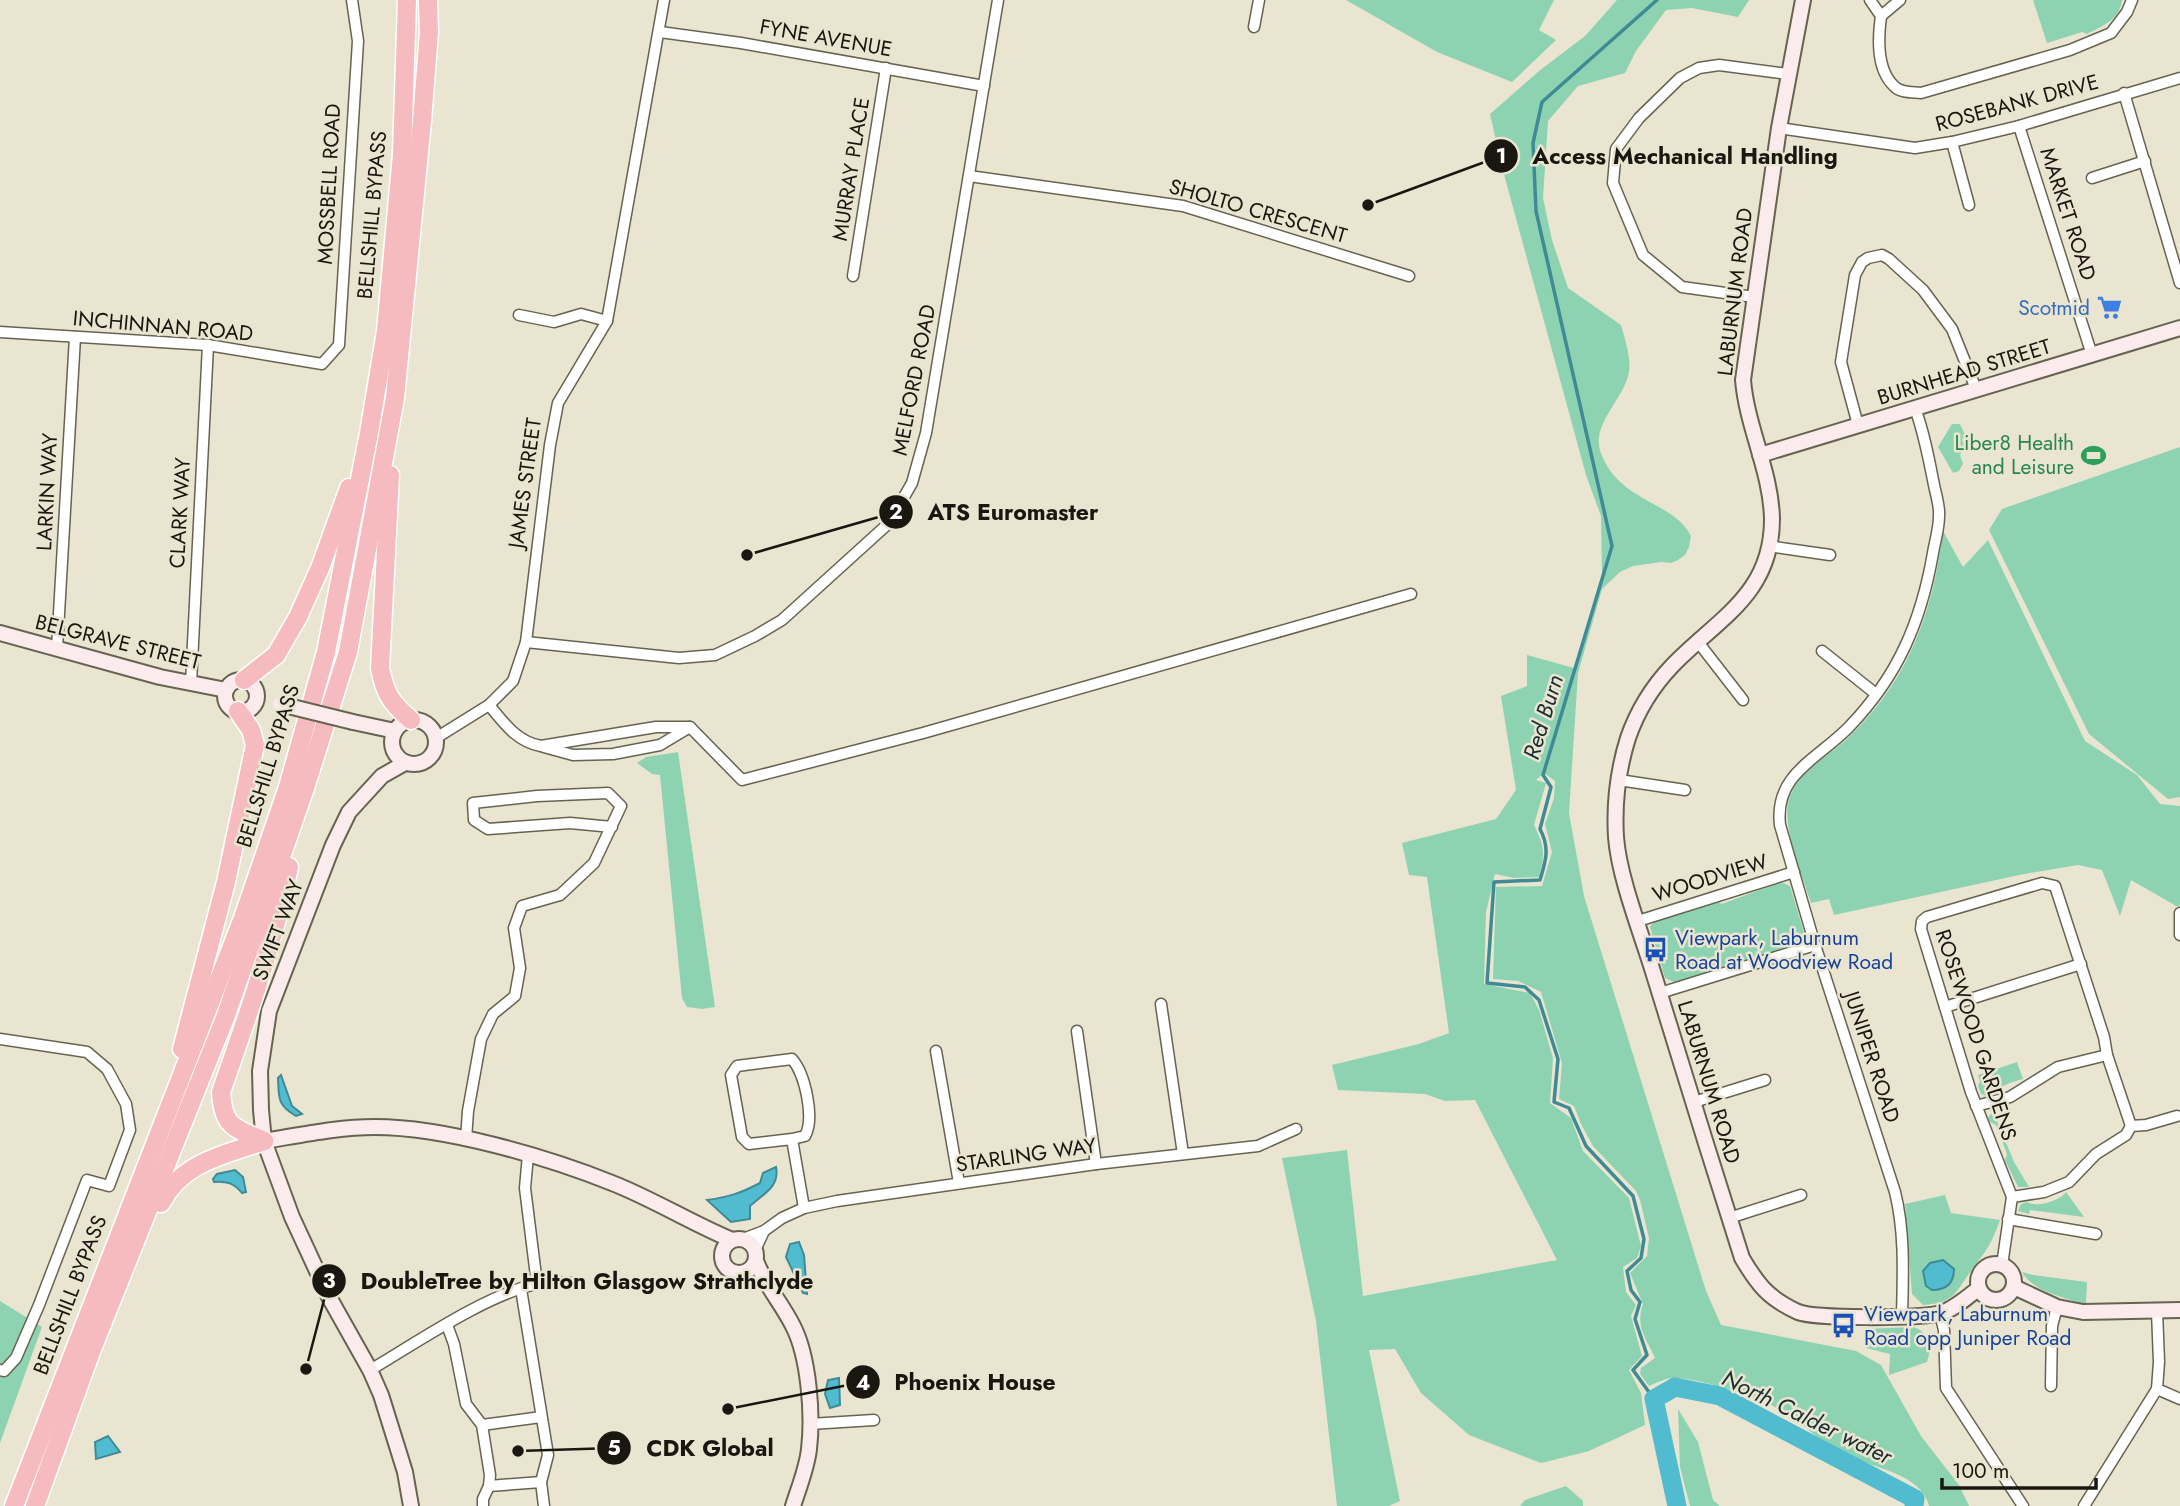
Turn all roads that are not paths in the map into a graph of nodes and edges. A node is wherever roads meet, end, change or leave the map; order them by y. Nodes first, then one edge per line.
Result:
1 (352, 0) edge
2 (400, 0) edge
3 (407, 0) edge
4 (429, 0) edge
5 (664, 0) edge
6 (998, 0) edge
7 (1259, 0) edge
8 (1803, 0) edge
9 (1870, 0) edge
10 (1900, 0) edge
11 (2132, 0) edge
12 (1881, 16) junction
13 (1254, 27) dead end
14 (660, 32) junction
15 (405, 49) junction
16 (886, 68) junction
17 (1788, 74) junction
18 (2180, 78) edge
19 (984, 86) junction
20 (2124, 93) junction
21 (2019, 126) junction
22 (1779, 128) junction
23 (1952, 142) junction
24 (2145, 161) junction
25 (969, 176) junction
26 (2092, 178) dead end
27 (1969, 205) dead end
28 (853, 276) dead end
29 (1409, 276) dead end
30 (2180, 283) edge
31 (1754, 296) junction
32 (519, 315) dead end
33 (607, 321) junction
34 (2180, 328) edge
35 (0, 332) edge
36 (75, 337) junction
37 (208, 345) junction
38 (2092, 355) junction
39 (322, 364) joint
40 (1976, 389) junction
41 (395, 398) junction
42 (1915, 408) junction
43 (1858, 425) junction
44 (369, 433) junction
45 (1760, 455) junction
46 (1768, 546) junction
47 (1830, 555) dead end
48 (1411, 594) dead end
49 (0, 634) edge
50 (526, 642) junction
51 (1698, 642) junction
52 (58, 648) junction
53 (1822, 651) dead end
54 (244, 680) junction
55 (191, 683) junction
56 (226, 690) junction
57 (1876, 694) junction
58 (1743, 699) dead end
59 (256, 700) junction
60 (489, 705) junction
61 (238, 711) junction
62 (411, 720) junction
63 (690, 727) junction
64 (395, 731) junction
65 (436, 738) junction
66 (541, 746) junction
67 (405, 763) junction
68 (1619, 780) junction
69 (305, 788) junction
70 (1685, 790) dead end
71 (612, 827) junction
72 (1794, 872) junction
73 (2180, 913) edge
74 (1638, 921) junction
75 (2179, 930) edge
76 (1815, 945) junction
77 (2081, 964) junction
78 (1660, 993) junction
79 (1161, 1004) dead end
80 (1945, 1007) junction
81 (1077, 1031) dead end
82 (0, 1039) edge
83 (936, 1051) dead end
84 (2107, 1055) junction
85 (1765, 1080) dead end
86 (1694, 1102) junction
87 (1976, 1106) junction
88 (165, 1116) junction
89 (2177, 1116) dead end
90 (2131, 1126) junction
91 (1296, 1129) dead end
92 (466, 1139) junction
93 (792, 1139) junction
94 (264, 1141) junction
95 (1183, 1154) junction
96 (528, 1155) junction
97 (1096, 1164) junction
98 (959, 1183) junction
99 (1801, 1195) dead end
100 (2012, 1197) junction
101 (804, 1208) junction
102 (1729, 1218) junction
103 (2008, 1219) junction
104 (704, 1228) junction
105 (764, 1231) junction
106 (2096, 1234) dead end
107 (737, 1240) junction
108 (722, 1253) junction
109 (752, 1261) junction
110 (2002, 1265) junction
111 (537, 1284) junction
112 (580, 1284) dead end
113 (2014, 1287) junction
114 (520, 1289) junction
115 (1978, 1289) junction
116 (2057, 1307) junction
117 (2180, 1310) edge
118 (2157, 1311) junction
119 (1940, 1314) junction
120 (1902, 1315) junction
121 (447, 1325) junction
122 (93, 1349) junction
123 (0, 1370) edge
124 (370, 1370) junction
125 (2051, 1386) dead end
126 (2157, 1389) junction
127 (2180, 1399) edge
128 (541, 1417) junction
129 (874, 1420) dead end
130 (810, 1424) junction
131 (482, 1425) junction
132 (541, 1482) junction
133 (489, 1486) junction
134 (14, 1506) edge
135 (36, 1506) edge
136 (411, 1506) edge
137 (483, 1506) edge
138 (544, 1506) edge
139 (793, 1506) edge
140 (2023, 1506) edge
141 (2084, 1506) edge

1 - 39 street, MOSSBELL ROAD
2 - 15 highway
3 - 15 highway, BELLSHILL BYPASS
4 - 41 highway, BELLSHILL BYPASS
5 - 14 street, JAMES STREET
6 - 19 street, MELFORD ROAD
7 - 13 street
8 - 17 street, LABURNUM ROAD
9 - 12 street
10 - 12 street
11 - 12 street
14 - 16 street, FYNE AVENUE
14 - 33 street, JAMES STREET
15 - 44 highway, BELLSHILL BYPASS
16 - 19 street, FYNE AVENUE
16 - 28 street, MURRAY PLACE
17 - 22 street, LABURNUM ROAD
17 - 31 street
18 - 20 street, ROSEBANK DRIVE
19 - 25 street, MELFORD ROAD
20 - 21 street, ROSEBANK DRIVE
20 - 24 street
21 - 23 street, ROSEBANK DRIVE
21 - 38 street, MARKET ROAD
22 - 23 street, ROSEBANK DRIVE
22 - 31 street, LABURNUM ROAD
23 - 27 street
24 - 26 street
24 - 30 street
25 - 29 street, SHOLTO CRESCENT
25 - 50 street, MELFORD ROAD
31 - 45 street, LABURNUM ROAD
32 - 33 street
33 - 50 street, JAMES STREET
34 - 38 street, BURNHEAD STREET
35 - 36 street, INCHINNAN ROAD
36 - 37 street, INCHINNAN ROAD
36 - 52 street, LARKIN WAY
37 - 39 street, INCHINNAN ROAD
37 - 55 street, CLARK WAY
38 - 40 street, BURNHEAD STREET
40 - 42 street, BURNHEAD STREET
40 - 43 street
41 - 62 highway
41 - 69 highway, BELLSHILL BYPASS
42 - 43 street, BURNHEAD STREET
42 - 57 street, JUNIPER ROAD
43 - 45 street, BURNHEAD STREET
44 - 54 highway
44 - 88 highway, BELLSHILL BYPASS
45 - 46 street, LABURNUM ROAD
46 - 47 street
46 - 51 street, LABURNUM ROAD
48 - 63 street
49 - 52 street, BELGRAVE STREET
50 - 60 street, JAMES STREET
51 - 58 street
51 - 68 street, LABURNUM ROAD
52 - 55 street, BELGRAVE STREET
53 - 57 street
54 - 56 street
54 - 59 street
55 - 56 street, BELGRAVE STREET
56 - 61 street
57 - 72 street, JUNIPER ROAD
59 - 61 street
59 - 64 street, bridge
60 - 65 street, JAMES STREET
60 - 66 street
61 - 88 highway
62 - 64 street
62 - 65 street
63 - 66 street
63 - 66 street
64 - 67 street
65 - 67 street, JAMES STREET
67 - 94 street, SWIFT WAY
68 - 70 street
68 - 74 street, LABURNUM ROAD
69 - 94 highway
69 - 122 highway, BELLSHILL BYPASS
71 - 71 street
71 - 92 street
72 - 74 street, WOODVIEW
72 - 76 street, JUNIPER ROAD
73 - 75 street
74 - 78 street, LABURNUM ROAD
76 - 78 street
76 - 120 street, JUNIPER ROAD
77 - 80 street
77 - 80 street, ROSEWOOD GARDENS
77 - 84 street, ROSEWOOD GARDENS
78 - 86 street, LABURNUM ROAD
79 - 95 street
80 - 87 street, ROSEWOOD GARDENS
81 - 97 street
82 - 123 street
83 - 98 street
84 - 87 street
84 - 90 street, ROSEWOOD GARDENS
85 - 86 street
86 - 102 street, LABURNUM ROAD
87 - 100 street, ROSEWOOD GARDENS
88 - 134 highway, BELLSHILL BYPASS
89 - 90 street
90 - 100 street
91 - 95 street, STARLING WAY
92 - 94 street
92 - 96 street
93 - 93 street
93 - 101 street
94 - 122 highway
94 - 124 street, SWIFT WAY
95 - 97 street, STARLING WAY
96 - 104 street
96 - 111 street
97 - 98 street, STARLING WAY
98 - 101 street, STARLING WAY
99 - 102 street
100 - 103 street
101 - 105 street, STARLING WAY
102 - 120 street, LABURNUM ROAD
103 - 106 street
103 - 110 street
104 - 107 street
104 - 108 street
105 - 107 street, STARLING WAY
105 - 109 street
107 - 108 street
107 - 109 street
108 - 109 street
109 - 130 street
110 - 113 street
110 - 115 street
111 - 112 street
111 - 114 street
113 - 115 street
113 - 116 street
114 - 121 street
114 - 128 street
115 - 119 street
116 - 118 street
116 - 125 street
117 - 118 street
118 - 126 street
119 - 120 street, LABURNUM ROAD
119 - 140 street
121 - 124 street
121 - 131 street
122 - 135 highway, BELLSHILL BYPASS
124 - 136 street, SWIFT WAY
126 - 127 street
126 - 141 street
128 - 131 street
128 - 132 street
129 - 130 street
130 - 139 street
131 - 133 street
132 - 133 street
132 - 138 street
133 - 137 street

